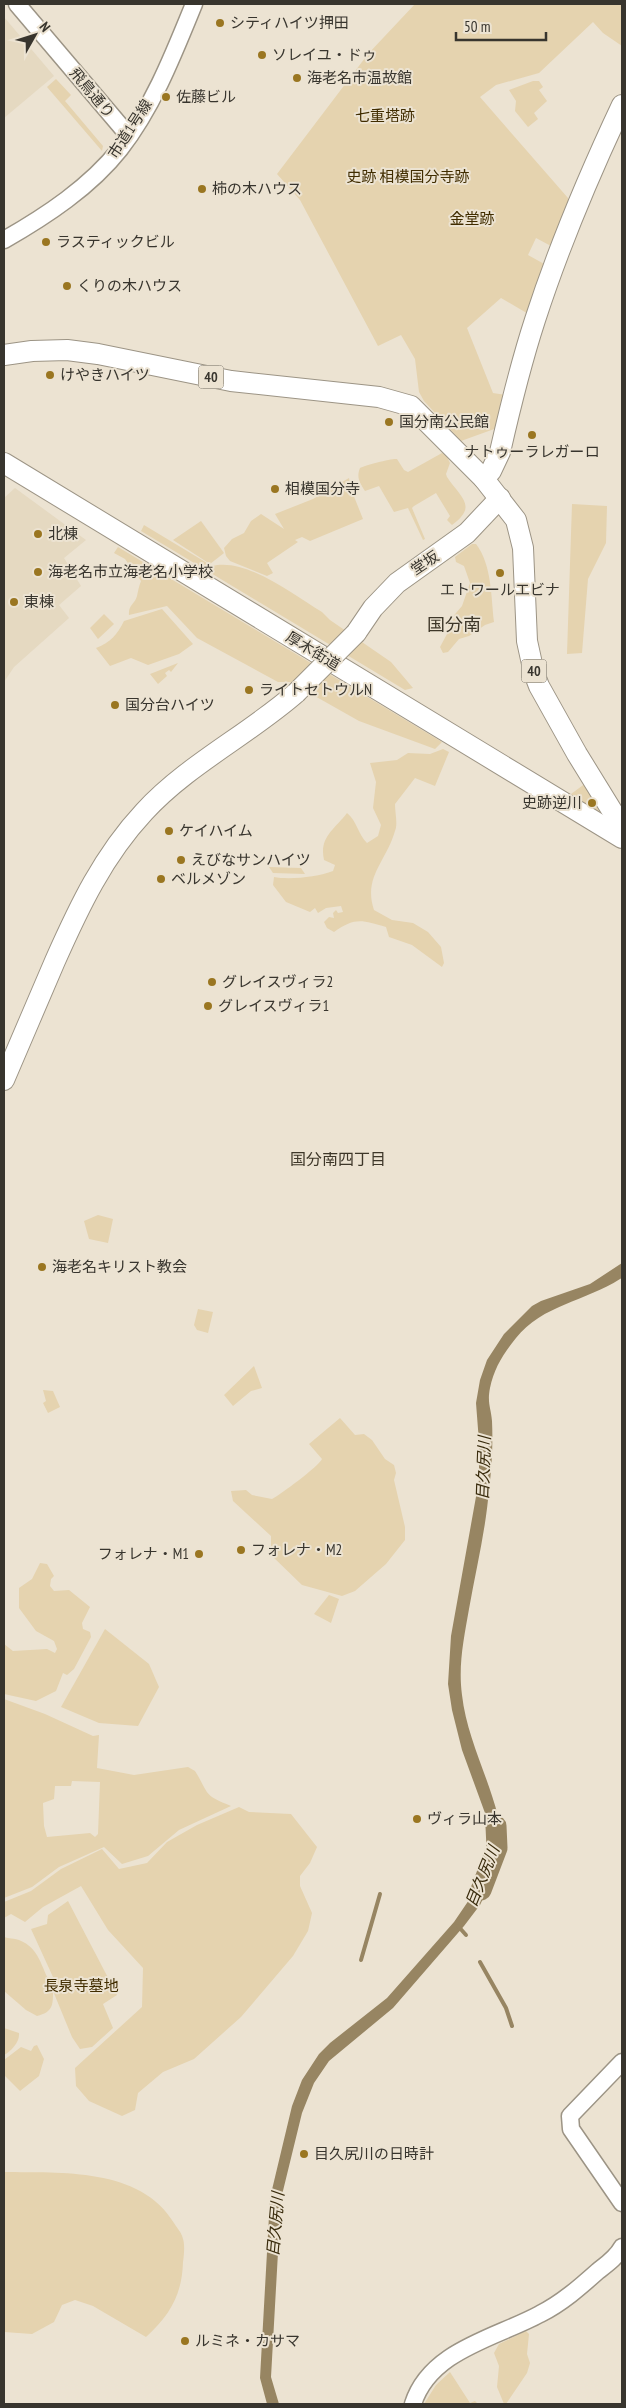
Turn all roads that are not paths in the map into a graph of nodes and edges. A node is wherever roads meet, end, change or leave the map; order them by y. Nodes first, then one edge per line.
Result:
1 (17, 4) edge
2 (194, 4) edge
3 (622, 105) edge
4 (129, 136) junction
5 (4, 240) edge
6 (4, 355) edge
7 (4, 463) edge
8 (484, 478) junction
9 (500, 498) junction
10 (622, 827) edge
11 (622, 838) edge
12 (4, 1080) edge
13 (622, 2062) edge
14 (622, 2203) edge
15 (622, 2247) edge
16 (413, 2404) edge

1 - 4 street, 飛鳥通り
2 - 4 street, 市道1号線
3 - 8 main road
4 - 5 street, 市道1号線
6 - 8 main road, 40
7 - 11 main road, 厚木街道
8 - 9 main road, 40
9 - 10 main road, 40
9 - 12 main road, 堂坂, bridge
13 - 14 street
15 - 16 street

